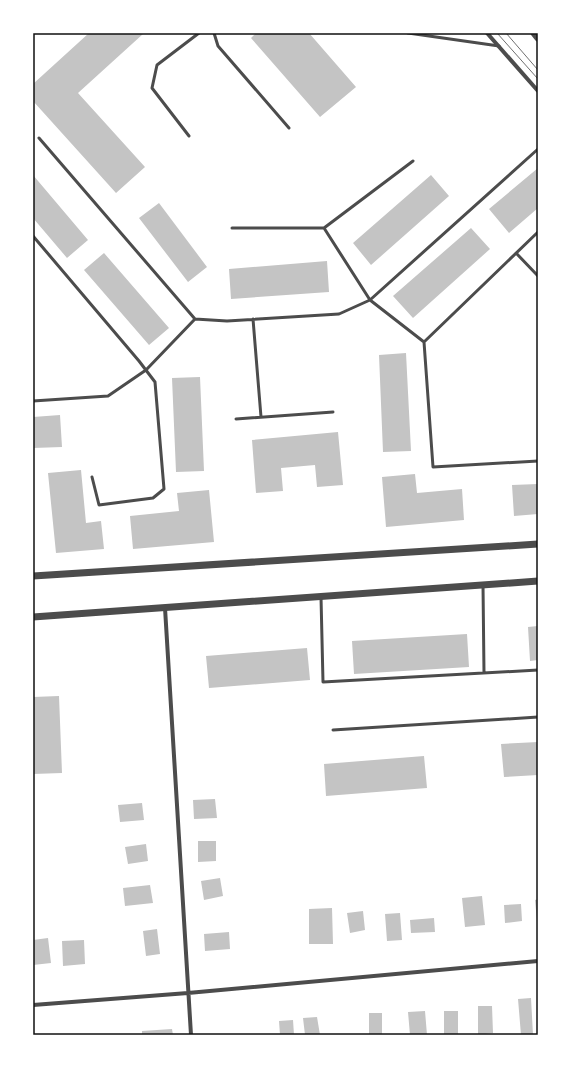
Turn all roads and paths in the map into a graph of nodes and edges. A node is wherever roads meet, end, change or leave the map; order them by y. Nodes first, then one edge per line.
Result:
1 (199, 33) edge
2 (214, 33) edge
3 (408, 33) edge
4 (487, 33) edge
5 (534, 33) edge
6 (538, 38) edge
7 (499, 46) junction
8 (538, 91) edge
9 (289, 128) dead end
10 (189, 136) dead end
11 (39, 138) dead end
12 (538, 148) edge
13 (413, 161) dead end
14 (232, 228) dead end
15 (324, 228) junction
16 (538, 232) edge
17 (33, 236) edge
18 (516, 253) junction
19 (538, 276) edge
20 (370, 300) junction
21 (195, 319) junction
22 (254, 320) junction
23 (424, 342) junction
24 (146, 370) junction
25 (33, 401) edge
26 (333, 412) dead end
27 (262, 417) junction
28 (236, 419) dead end
29 (538, 461) edge
30 (92, 477) dead end
31 (538, 544) edge
32 (33, 576) edge
33 (538, 581) edge
34 (483, 585) junction
35 (321, 597) junction
36 (165, 608) junction
37 (33, 617) edge
38 (538, 670) edge
39 (484, 673) junction
40 (538, 717) edge
41 (333, 730) dead end
42 (538, 961) edge
43 (188, 993) junction
44 (33, 1005) edge
45 (191, 1035) edge

1 - 10 lane
2 - 9 lane
3 - 7 lane
4 - 7 street
5 - 6 street
7 - 8 street
11 - 21 lane
12 - 20 lane
13 - 15 lane
14 - 15 lane
15 - 20 lane
16 - 18 lane
17 - 24 lane
18 - 19 lane
18 - 23 lane
20 - 22 lane
20 - 23 lane
21 - 22 lane
21 - 24 lane
22 - 27 lane
23 - 29 lane
24 - 25 lane
24 - 30 lane
26 - 27 lane
27 - 28 lane
31 - 32 street
33 - 34 street
34 - 35 street
34 - 39 lane
35 - 36 street
35 - 39 lane
36 - 37 street
36 - 43 street
38 - 39 lane
40 - 41 lane
42 - 43 street
43 - 44 street
43 - 45 street

